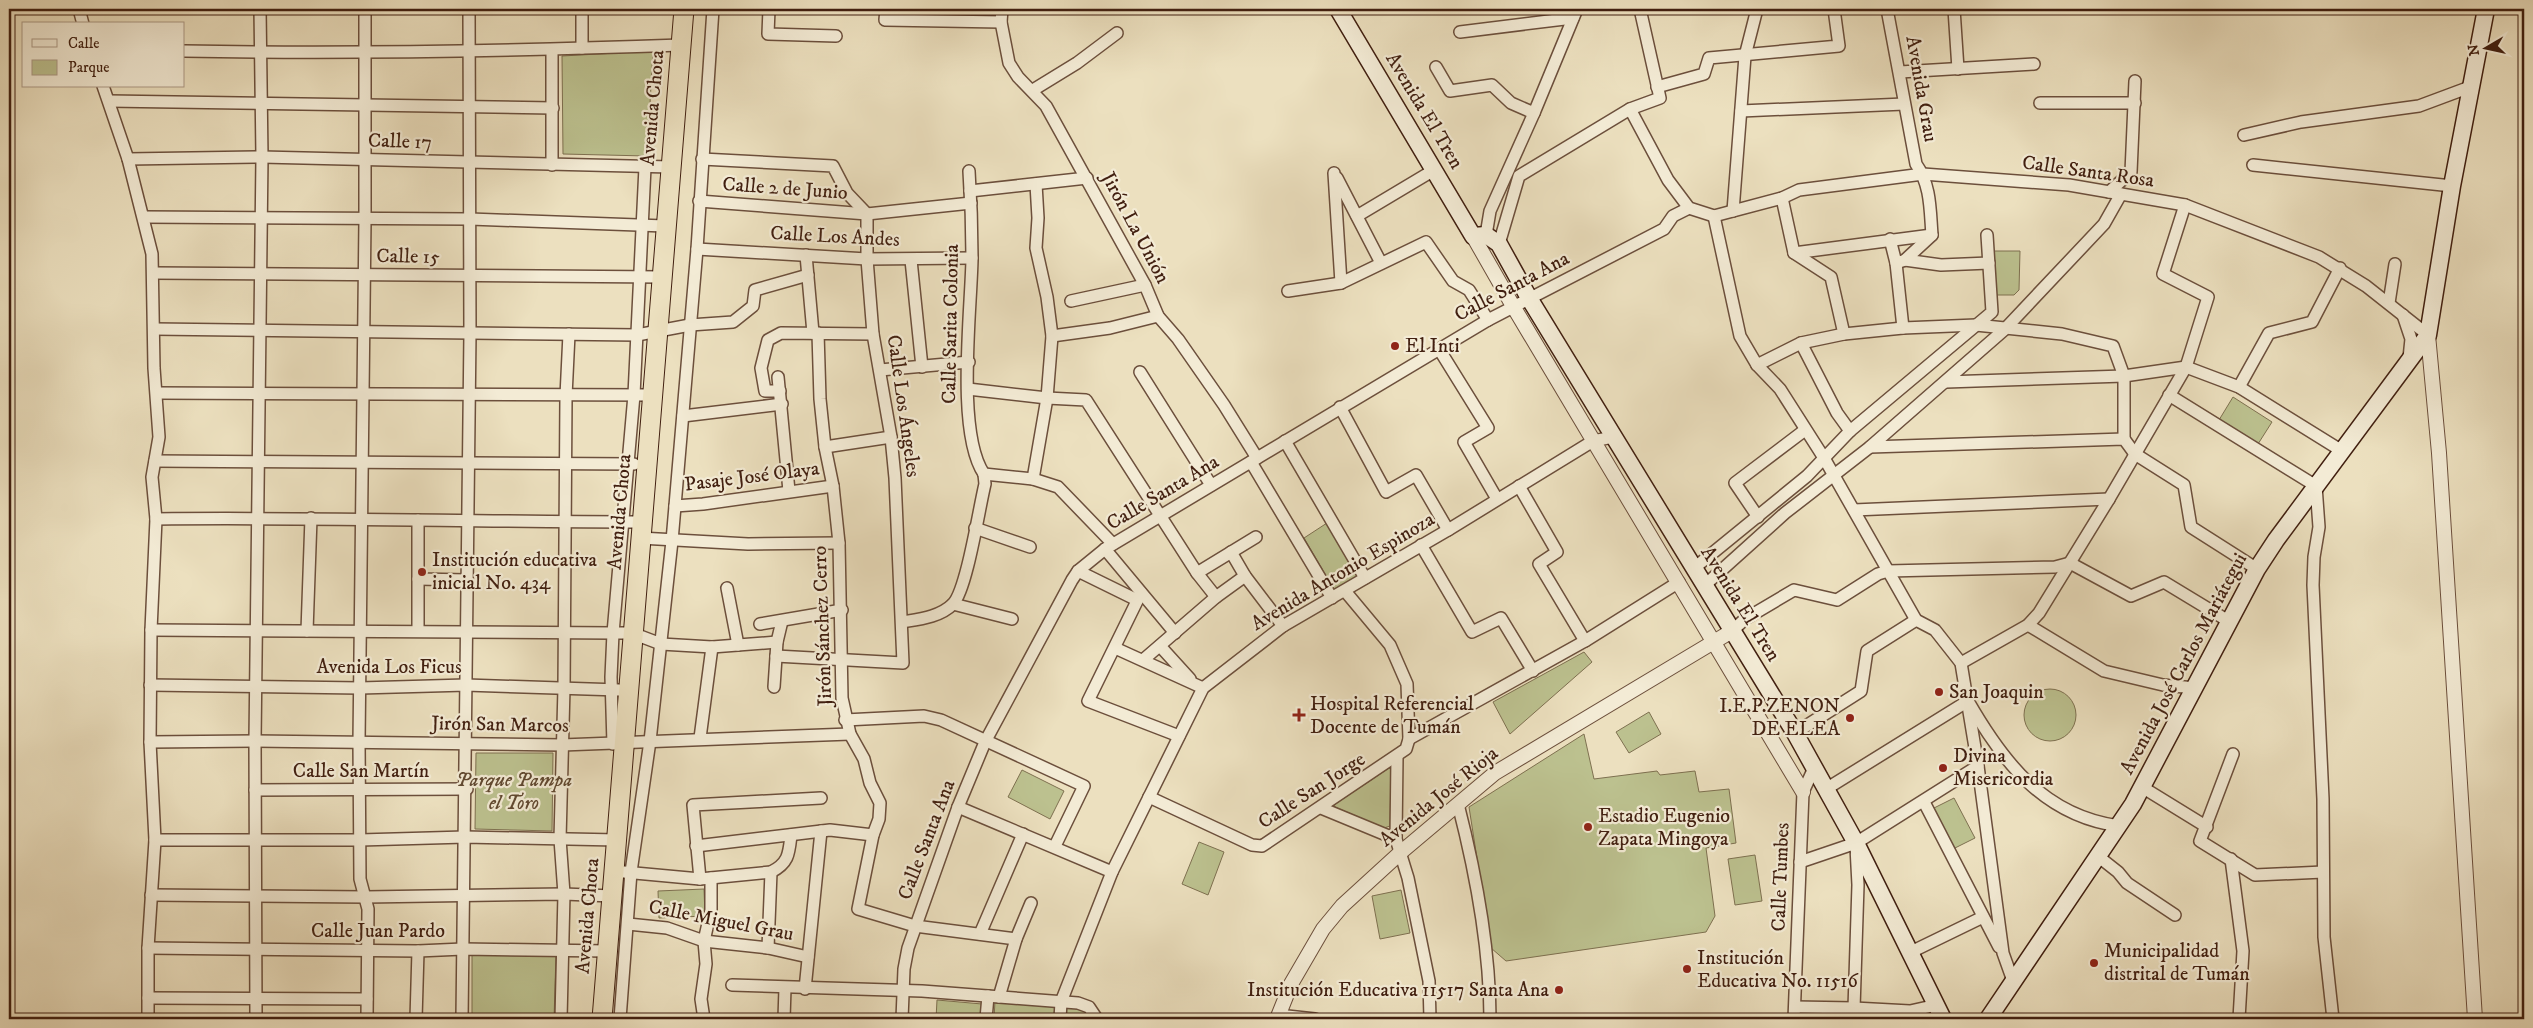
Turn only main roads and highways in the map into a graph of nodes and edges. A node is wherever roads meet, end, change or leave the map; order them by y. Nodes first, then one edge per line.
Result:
1 (684, 9) edge
2 (1338, 9) edge
3 (2486, 9) edge
4 (1940, 1012) edge
5 (602, 1019) edge
6 (1988, 1019) edge

1 - 5 highway, Avenida Chota
2 - 4 main road, Avenida El Tren
3 - 6 main road, Avenida José Carlos Mariátegui

